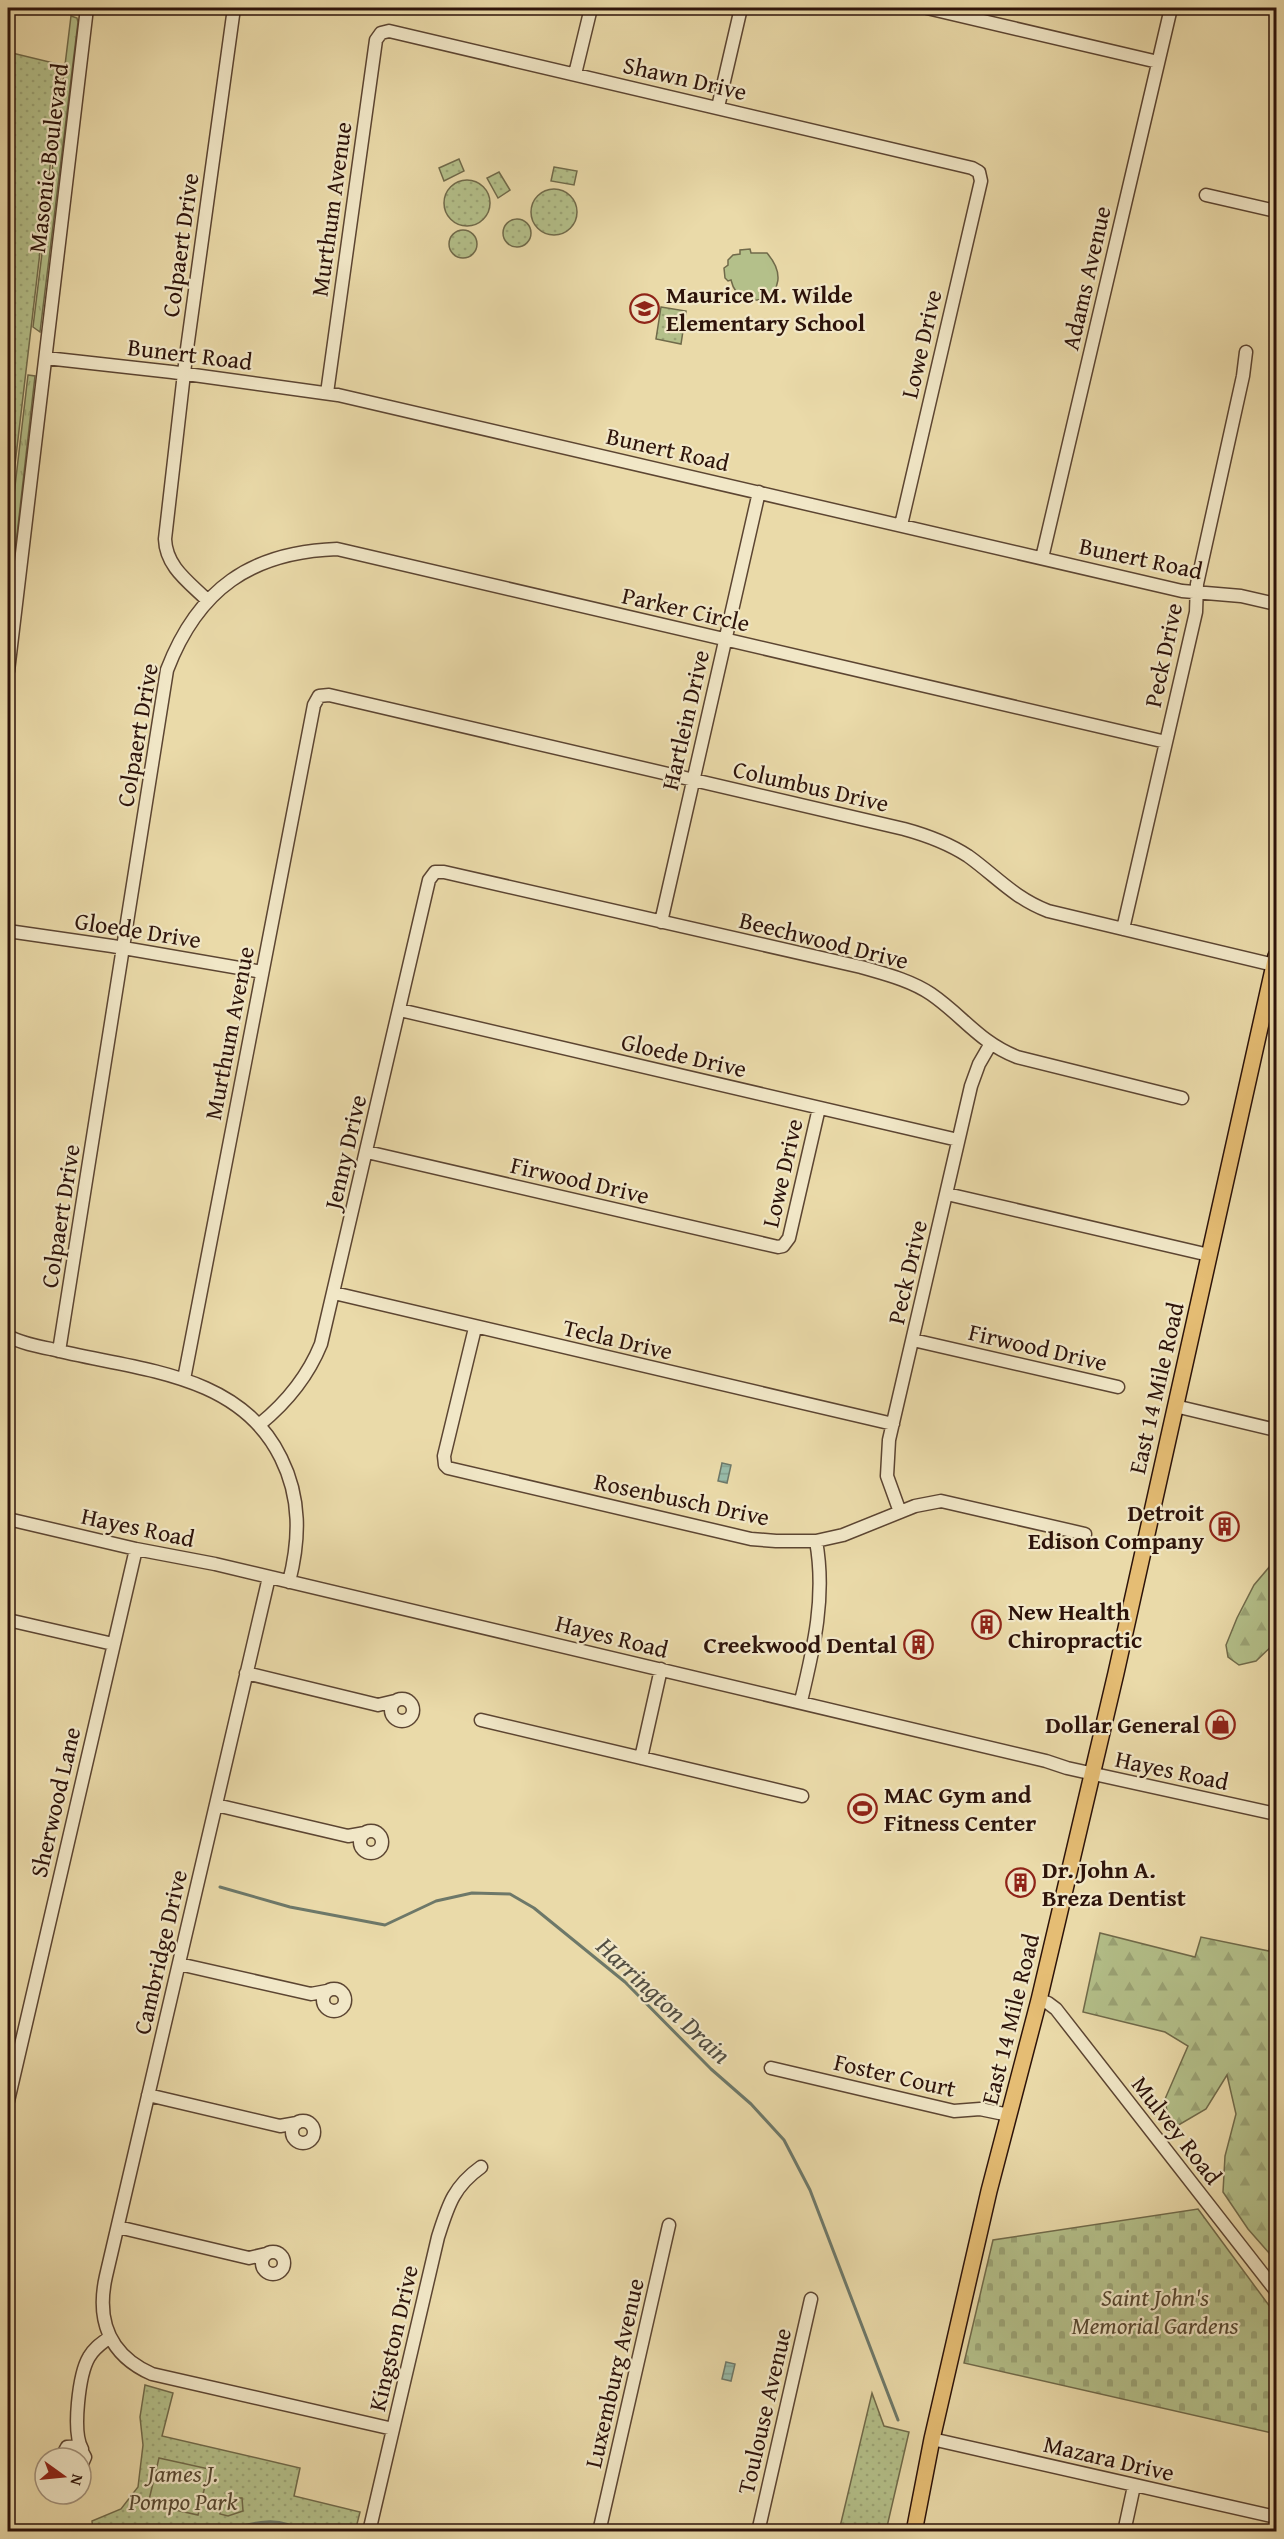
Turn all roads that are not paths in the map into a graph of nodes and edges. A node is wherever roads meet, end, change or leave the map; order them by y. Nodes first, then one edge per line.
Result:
1 (87, 8) edge
2 (234, 8) edge
3 (591, 8) edge
4 (741, 8) edge
5 (927, 8) edge
6 (1171, 8) edge
7 (381, 33) joint
8 (1158, 62) junction
9 (575, 74) junction
10 (718, 107) junction
11 (979, 172) joint
12 (1206, 195) dead end
13 (1276, 211) edge
14 (1246, 352) dead end
15 (46, 358) junction
16 (184, 374) junction
17 (327, 393) junction
18 (759, 492) junction
19 (901, 525) junction
20 (1042, 558) junction
21 (1197, 594) junction
22 (207, 600) junction
23 (1276, 604) edge
24 (725, 640) junction
25 (8, 671) edge
26 (320, 696) joint
27 (1166, 742) junction
28 (693, 780) junction
29 (435, 872) joint
30 (661, 922) junction
31 (1123, 929) junction
32 (8, 931) edge
33 (124, 948) junction
34 (1275, 961) edge
35 (262, 972) junction
36 (1273, 984) edge
37 (400, 1010) junction
38 (990, 1045) junction
39 (1182, 1098) dead end
40 (819, 1108) junction
41 (958, 1140) junction
42 (367, 1152) junction
43 (947, 1194) junction
44 (783, 1246) joint
45 (1209, 1255) junction
46 (334, 1293) junction
47 (475, 1328) junction
48 (8, 1336) edge
49 (913, 1340) junction
50 (59, 1352) junction
51 (184, 1379) junction
52 (1118, 1387) dead end
53 (1175, 1406) junction
54 (260, 1424) junction
55 (893, 1424) junction
56 (1276, 1430) edge
57 (900, 1512) junction
58 (8, 1519) edge
59 (1085, 1534) dead end
60 (816, 1541) junction
61 (136, 1549) junction
62 (269, 1577) junction
63 (289, 1582) junction
64 (8, 1620) edge
65 (113, 1644) junction
66 (661, 1670) junction
67 (246, 1673) junction
68 (395, 1701) junction
69 (801, 1701) junction
70 (378, 1705) junction
71 (391, 1714) junction
72 (480, 1720) dead end
73 (641, 1758) junction
74 (1092, 1774) junction
75 (802, 1796) dead end
76 (216, 1806) junction
77 (1276, 1814) edge
78 (364, 1833) junction
79 (348, 1836) junction
80 (361, 1846) junction
81 (179, 1964) junction
82 (327, 1991) junction
83 (310, 1994) junction
84 (1039, 2000) junction
85 (323, 2004) junction
86 (771, 2068) dead end
87 (148, 2095) junction
88 (8, 2100) edge
89 (1010, 2115) junction
90 (297, 2123) junction
91 (280, 2126) junction
92 (293, 2136) junction
93 (481, 2168) dead end
94 (669, 2225) dead end
95 (118, 2227) junction
96 (266, 2254) junction
97 (249, 2258) junction
98 (262, 2268) junction
99 (1276, 2291) edge
100 (811, 2299) dead end
101 (110, 2337) junction
102 (393, 2429) junction
103 (76, 2433) junction
104 (932, 2439) junction
105 (68, 2446) edge
106 (81, 2446) edge
107 (1134, 2486) junction
108 (1276, 2517) edge
109 (369, 2532) edge
110 (599, 2532) edge
111 (758, 2532) edge
112 (914, 2532) edge
113 (1124, 2532) edge

1 - 15 street, Masonic Boulevard
2 - 16 street, Colpaert Drive
3 - 9 street
4 - 10 street
5 - 8 street
6 - 8 street, Adams Avenue
7 - 9 street, Shawn Drive
7 - 17 street, Murthum Avenue
8 - 20 street, Adams Avenue
9 - 10 street, Shawn Drive
10 - 11 street, Shawn Drive
11 - 19 street, Lowe Drive
12 - 13 street
14 - 21 street, Peck Drive
15 - 16 street, Bunert Road
15 - 25 street, Masonic Boulevard
16 - 17 street, Bunert Road
16 - 22 street, Colpaert Drive
17 - 18 street, Bunert Road
18 - 19 street, Bunert Road
18 - 24 street, Hartlein Drive
19 - 20 street, Bunert Road
20 - 21 street, Bunert Road
21 - 23 street, Bunert Road
21 - 27 street, Peck Drive
22 - 24 street, Parker Circle
22 - 33 street, Colpaert Drive
24 - 27 street, Parker Circle
24 - 28 street, Hartlein Drive
26 - 28 street, Columbus Drive
26 - 35 street, Murthum Avenue
27 - 31 street, Peck Drive
28 - 30 street, Hartlein Drive
28 - 31 street, Columbus Drive
29 - 30 street, Beechwood Drive
29 - 37 street, Jenny Drive
30 - 38 street, Beechwood Drive
31 - 34 street, Columbus Drive
32 - 33 street, Gloede Drive
33 - 35 street, Gloede Drive
33 - 50 street, Colpaert Drive
34 - 36 main road, East 14 Mile Road
35 - 51 street, Murthum Avenue
36 - 45 main road, East 14 Mile Road
37 - 40 street, Gloede Drive
37 - 42 street, Jenny Drive
38 - 39 street, Beechwood Drive
38 - 41 street, Peck Drive
40 - 41 street, Gloede Drive
40 - 44 street, Lowe Drive
41 - 43 street, Peck Drive
42 - 44 street, Firwood Drive
42 - 46 street, Jenny Drive
43 - 45 street
43 - 49 street, Peck Drive
45 - 53 main road, East 14 Mile Road
46 - 47 street, Tecla Drive
46 - 54 street, Jenny Drive
47 - 55 street, Tecla Drive
47 - 60 street, Rosenbusch Drive
48 - 50 street
49 - 52 street, Firwood Drive
49 - 55 street, Peck Drive
50 - 51 street
51 - 54 street
53 - 56 street
53 - 74 main road, East 14 Mile Road
54 - 63 street
55 - 57 street, Peck Drive
57 - 59 street, Rosenbusch Drive
57 - 60 street, Rosenbusch Drive
58 - 61 street, Hayes Road
60 - 69 street
61 - 62 street, Hayes Road
61 - 65 street, Sherwood Lane
62 - 63 street, Hayes Road
62 - 67 street, Cambridge Drive
63 - 66 street, Hayes Road
64 - 65 street
65 - 88 street, Sherwood Lane
66 - 69 street, Hayes Road
66 - 73 street
67 - 70 street
67 - 76 street, Cambridge Drive
68 - 70 street
68 - 71 street
68 - 71 street
69 - 74 street, Hayes Road
70 - 71 street
72 - 73 street
73 - 75 street
74 - 77 street, Hayes Road
74 - 84 main road, East 14 Mile Road
76 - 79 street
76 - 81 street, Cambridge Drive
78 - 79 street
78 - 80 street
78 - 80 street
79 - 80 street
81 - 83 street
81 - 87 street, Cambridge Drive
82 - 83 street
82 - 85 street
82 - 85 street
83 - 85 street
84 - 89 main road, East 14 Mile Road
84 - 99 street, Mulvey Road
86 - 89 street, Foster Court
87 - 91 street
87 - 95 street, Cambridge Drive
89 - 104 main road, East 14 Mile Road
90 - 91 street
90 - 92 street
90 - 92 street
91 - 92 street
93 - 102 street, Kingston Drive
94 - 110 street, Luxemburg Avenue
95 - 97 street
95 - 101 street, Cambridge Drive
96 - 97 street
96 - 98 street
96 - 98 street
97 - 98 street
100 - 111 street, Toulouse Avenue
101 - 102 street
101 - 103 street
102 - 109 street, Kingston Drive
103 - 105 street
103 - 106 street
104 - 107 street, Mazara Drive
104 - 112 main road, East 14 Mile Road
107 - 108 street, Mazara Drive
107 - 113 street

